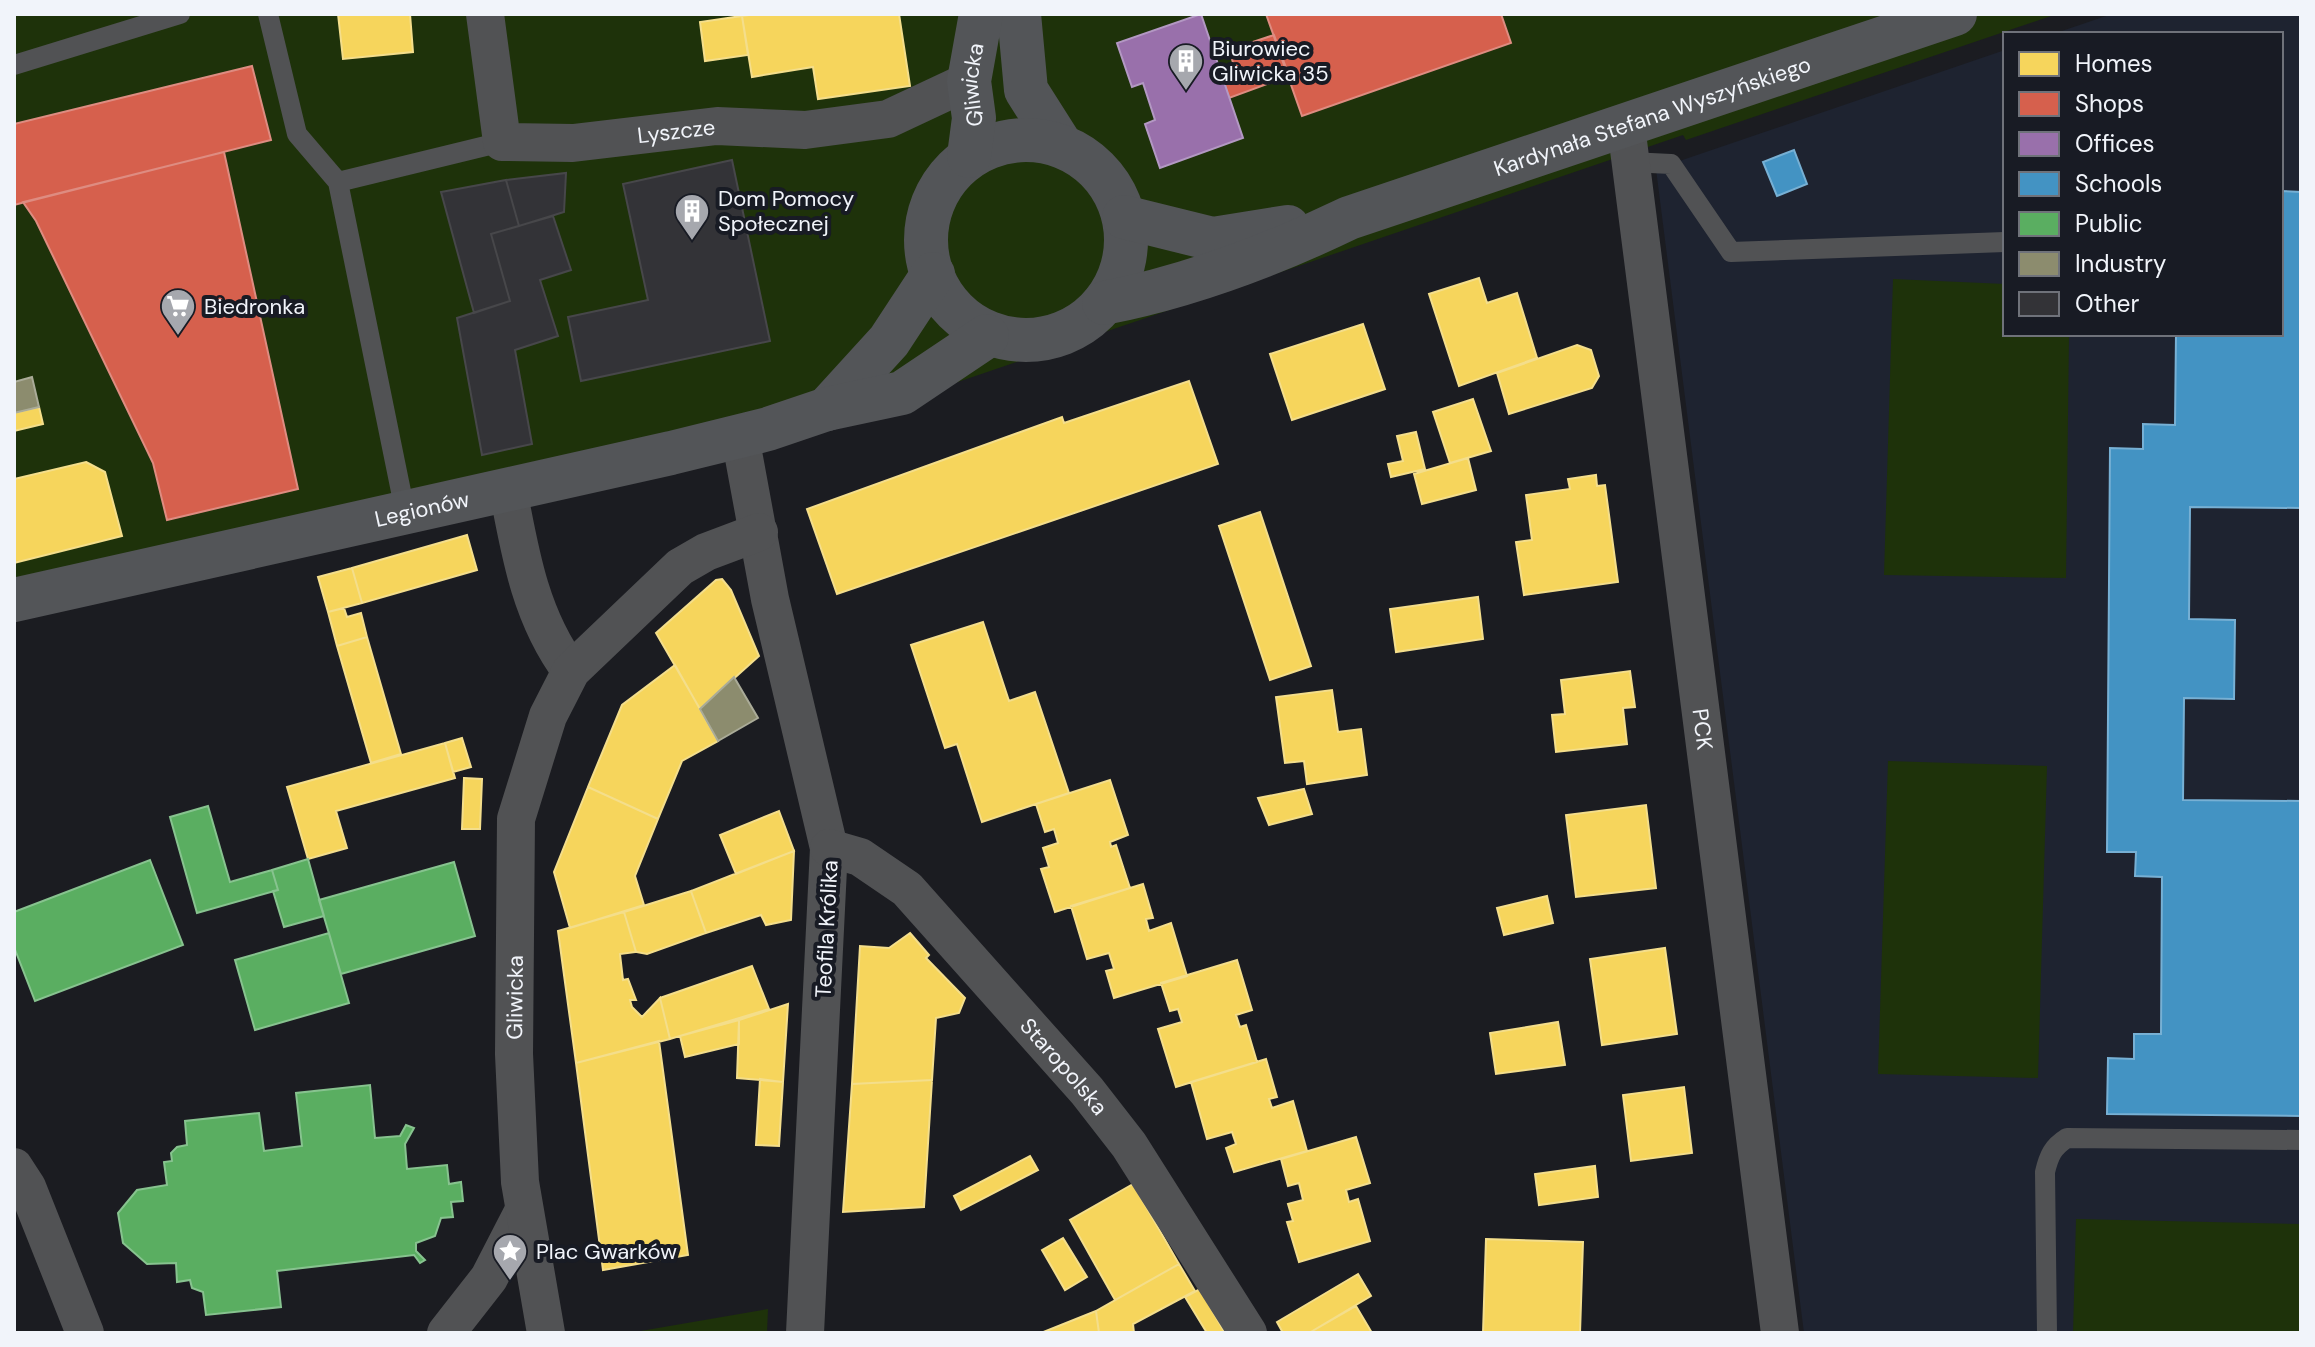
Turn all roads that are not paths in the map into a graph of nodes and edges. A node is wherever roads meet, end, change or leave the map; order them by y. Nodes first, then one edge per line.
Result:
1 (180, 14) edge
2 (268, 14) edge
3 (485, 14) edge
4 (981, 14) edge
5 (1019, 14) edge
6 (1955, 14) edge
7 (14, 65) edge
8 (969, 81) junction
9 (502, 142) junction
10 (1059, 142) junction
11 (1628, 144) junction
12 (969, 156) junction
13 (338, 182) junction
14 (1124, 217) junction
15 (1349, 218) junction
16 (2003, 242) edge
17 (933, 274) junction
18 (1104, 303) junction
19 (987, 336) junction
20 (827, 409) junction
21 (740, 436) junction
22 (508, 489) junction
23 (405, 511) junction
24 (759, 532) junction
25 (14, 600) edge
26 (571, 671) junction
27 (829, 848) junction
28 (2301, 1140) edge
29 (14, 1167) edge
30 (523, 1212) junction
31 (85, 1333) edge
32 (446, 1333) edge
33 (546, 1333) edge
34 (805, 1333) edge
35 (1248, 1333) edge
36 (1780, 1333) edge
37 (2047, 1333) edge

1 - 7 lane
2 - 13 lane
3 - 9 street
4 - 8 street, Gliwicka
5 - 10 street, Gliwicka
6 - 11 street, Kardynała Stefana Wyszyńskiego
8 - 9 street, Lyszcze
8 - 12 street, Gliwicka
9 - 13 lane
10 - 12 street
10 - 14 street
11 - 15 street, Kardynała Stefana Wyszyńskiego
11 - 16 lane
11 - 36 street, PCK
12 - 17 street
13 - 23 lane
14 - 15 street, Kardynała Stefana Wyszyńskiego
14 - 18 street
15 - 18 street, Kardynała Stefana Wyszyńskiego
17 - 19 street
17 - 20 street
18 - 19 street
19 - 20 street, Legionów
20 - 21 street, Legionów
21 - 22 street, Legionów
21 - 24 street
22 - 23 street, Legionów
22 - 26 street
23 - 25 street, Legionów
24 - 26 street, Gliwicka
24 - 27 street, Teofila Królika
26 - 30 street, Gliwicka
27 - 34 street, Teofila Królika
27 - 35 street, Staropolska
28 - 37 lane
29 - 31 street
30 - 32 street
30 - 33 street, Gliwicka

